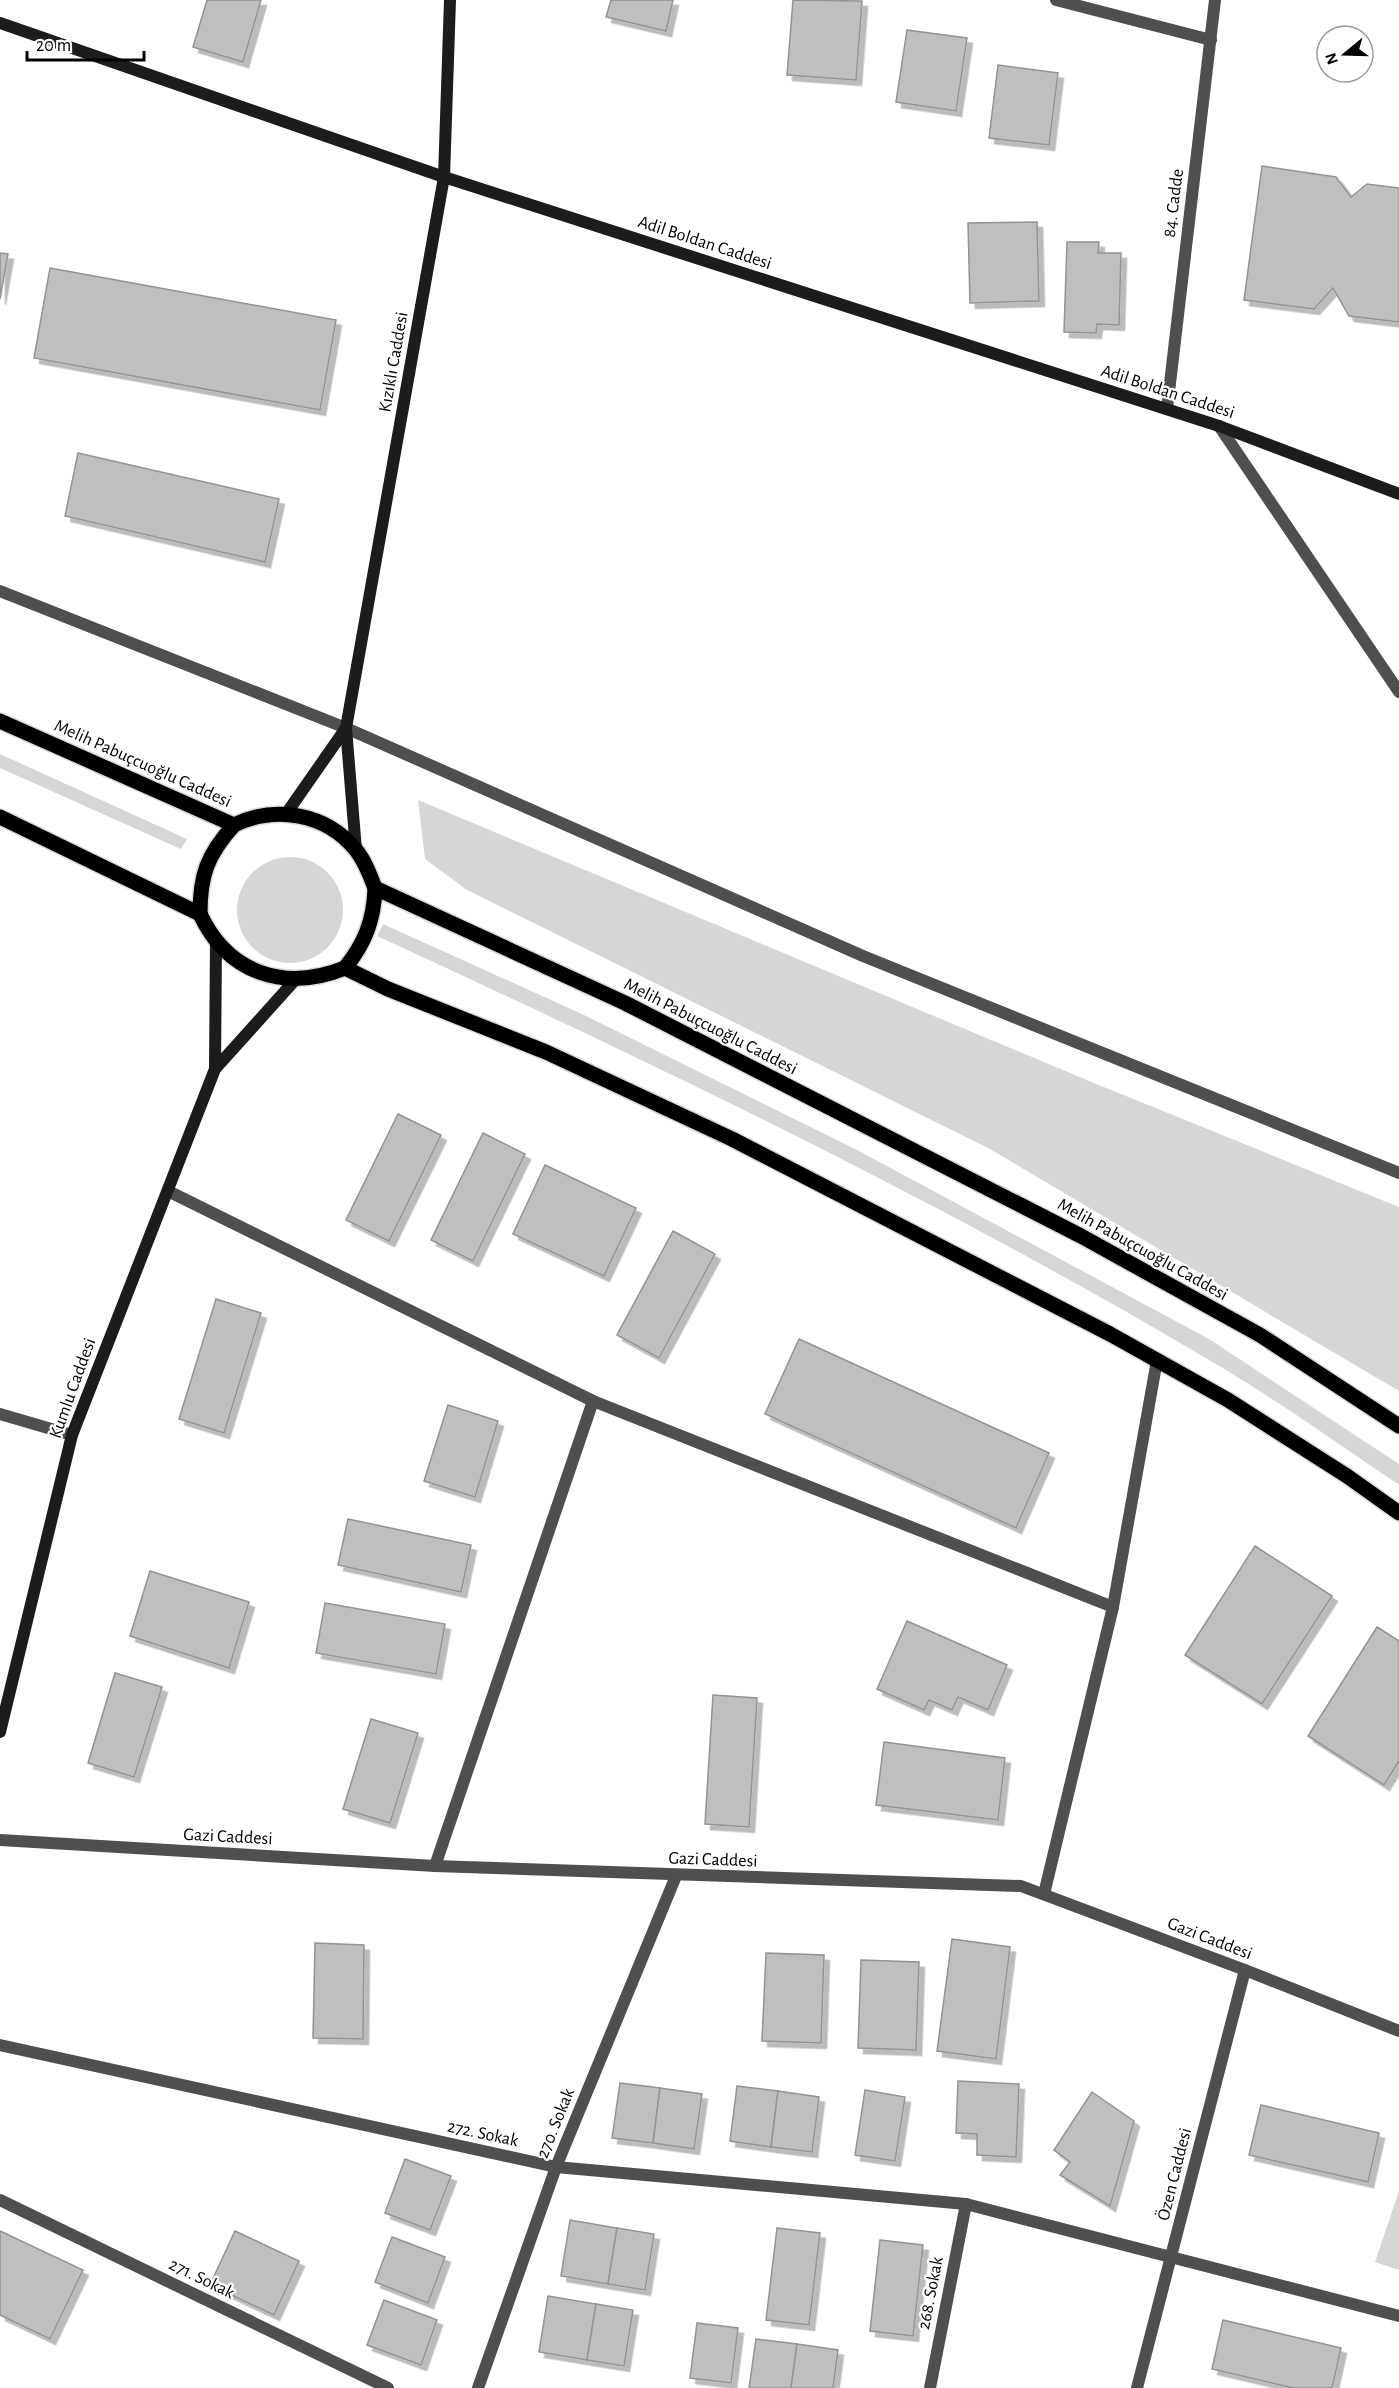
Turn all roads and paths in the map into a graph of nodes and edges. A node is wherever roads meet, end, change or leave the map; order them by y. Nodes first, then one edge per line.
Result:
1 (450, 0) edge
2 (1056, 0) edge
3 (1215, 0) edge
4 (0, 23) edge
5 (1211, 40) junction
6 (444, 177) junction
7 (1167, 409) junction
8 (1219, 426) junction
9 (1399, 494) edge
10 (0, 591) edge
11 (1399, 692) edge
12 (0, 721) edge
13 (346, 729) junction
14 (286, 814) junction
15 (0, 817) edge
16 (234, 825) junction
17 (356, 850) junction
18 (375, 888) junction
19 (200, 914) junction
20 (216, 942) junction
21 (345, 968) junction
22 (296, 979) junction
23 (215, 1068) junction
24 (1399, 1173) edge
25 (168, 1191) junction
26 (1157, 1360) junction
27 (593, 1401) junction
28 (0, 1414) edge
29 (1399, 1426) edge
30 (72, 1435) junction
31 (1399, 1513) edge
32 (1113, 1607) junction
33 (0, 1732) edge
34 (0, 1840) edge
35 (435, 1866) junction
36 (676, 1876) junction
37 (1044, 1894) junction
38 (1245, 1970) junction
39 (1399, 2031) edge
40 (0, 2045) edge
41 (556, 2167) junction
42 (0, 2200) edge
43 (966, 2204) junction
44 (1171, 2257) junction
45 (1399, 2316) edge
46 (388, 2388) edge
47 (478, 2388) edge
48 (930, 2388) edge
49 (1137, 2388) edge

1 - 6 street, Kızıklı Caddesi
2 - 5 street
3 - 5 street, 84. Cadde
4 - 6 street, Adil Boldan Caddesi
5 - 7 street, 84. Cadde
6 - 7 street, Adil Boldan Caddesi
6 - 13 street, Kızıklı Caddesi
7 - 8 street, Adil Boldan Caddesi
8 - 9 street, Adil Boldan Caddesi
8 - 11 street
10 - 13 street
12 - 16 main road, Melih Pabuçcuoğlu Caddesi
13 - 14 street
13 - 17 street
13 - 24 street
14 - 16 main road, Melih Pabuçcuoğlu Caddesi
14 - 17 main road, Melih Pabuçcuoğlu Caddesi
15 - 19 main road
16 - 19 main road
17 - 18 main road, Melih Pabuçcuoğlu Caddesi
18 - 21 main road
18 - 29 main road, Melih Pabuçcuoğlu Caddesi
19 - 20 main road
20 - 22 main road
20 - 23 street
21 - 22 main road
21 - 26 main road
22 - 23 street
23 - 25 street, Kumlu Caddesi
25 - 27 street
25 - 30 street, Kumlu Caddesi
26 - 31 main road
26 - 32 street
27 - 32 street
27 - 35 street
28 - 30 street
30 - 33 street, Kumlu Caddesi
32 - 37 street
34 - 35 street, Gazi Caddesi
35 - 36 street, Gazi Caddesi
36 - 37 street, Gazi Caddesi
36 - 41 street, 270. Sokak
37 - 38 street, Gazi Caddesi
38 - 39 street, Gazi Caddesi
38 - 44 street, Özen Caddesi
40 - 41 street, 272. Sokak
41 - 43 street, 272. Sokak
41 - 47 street, 270. Sokak
42 - 46 street, 271. Sokak
43 - 44 street, 272. Sokak
43 - 48 street, 268. Sokak
44 - 45 street, 272. Sokak
44 - 49 street, Özen Caddesi

